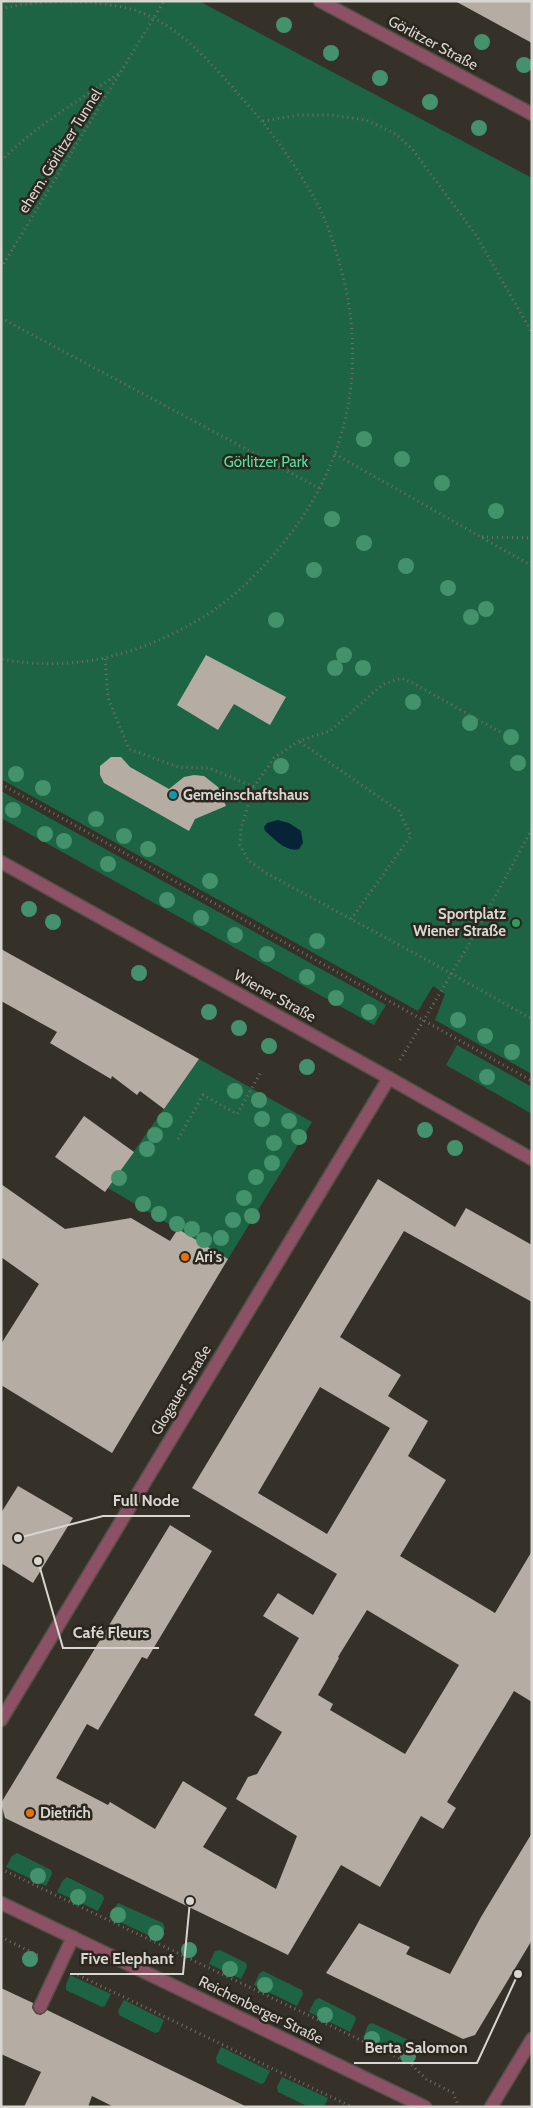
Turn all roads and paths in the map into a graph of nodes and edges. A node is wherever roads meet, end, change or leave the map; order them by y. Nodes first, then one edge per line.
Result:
1 (164, 1) edge
2 (320, 1) edge
3 (43, 2) edge
4 (1, 10) edge
5 (153, 18) junction
6 (123, 71) junction
7 (532, 114) edge
8 (263, 122) junction
9 (1, 161) edge
10 (1, 268) edge
11 (1, 318) edge
12 (532, 333) edge
13 (335, 454) junction
14 (321, 489) junction
15 (481, 537) junction
16 (532, 538) edge
17 (532, 566) edge
18 (1, 659) edge
19 (106, 659) junction
20 (500, 732) dead end
21 (300, 742) junction
22 (1, 784) edge
23 (254, 787) junction
24 (532, 828) edge
25 (1, 862) edge
26 (351, 919) junction
27 (451, 974) junction
28 (532, 1019) edge
29 (424, 1020) junction
30 (261, 1072) dead end
31 (389, 1078) junction
32 (532, 1081) edge
33 (178, 1139) dead end
34 (532, 1158) edge
35 (1, 1720) edge
36 (1, 1869) edge
37 (1, 1903) edge
38 (1, 1937) edge
39 (73, 1937) junction
40 (59, 1966) junction
41 (40, 2007) dead end
42 (532, 2039) edge
43 (352, 2107) edge
44 (425, 2107) edge
45 (459, 2107) edge
46 (491, 2107) edge

1 - 5 path, ehem. Görlitzer Tunnel
2 - 7 street, Görlitzer Straße
3 - 4 path
3 - 5 path
5 - 6 path, ehem. Görlitzer Tunnel
5 - 8 path
6 - 9 path
6 - 10 path, ehem. Görlitzer Tunnel
8 - 12 path
8 - 13 path
11 - 14 path
13 - 14 path
13 - 15 path
14 - 19 path
15 - 16 path
15 - 17 path
18 - 19 path
19 - 23 path
20 - 21 path
21 - 23 path
21 - 26 path
22 - 29 path
23 - 26 path
24 - 27 path
25 - 31 street, Wiener Straße
26 - 27 path
27 - 28 path
27 - 29 path
29 - 31 path
29 - 32 path
30 - 33 path
31 - 34 street, Wiener Straße
31 - 35 street, Glogauer Straße
36 - 45 path
37 - 39 street, Reichenberger Straße
38 - 40 path
39 - 40 street
39 - 44 street, Reichenberger Straße
40 - 41 street
40 - 43 path
42 - 46 street

